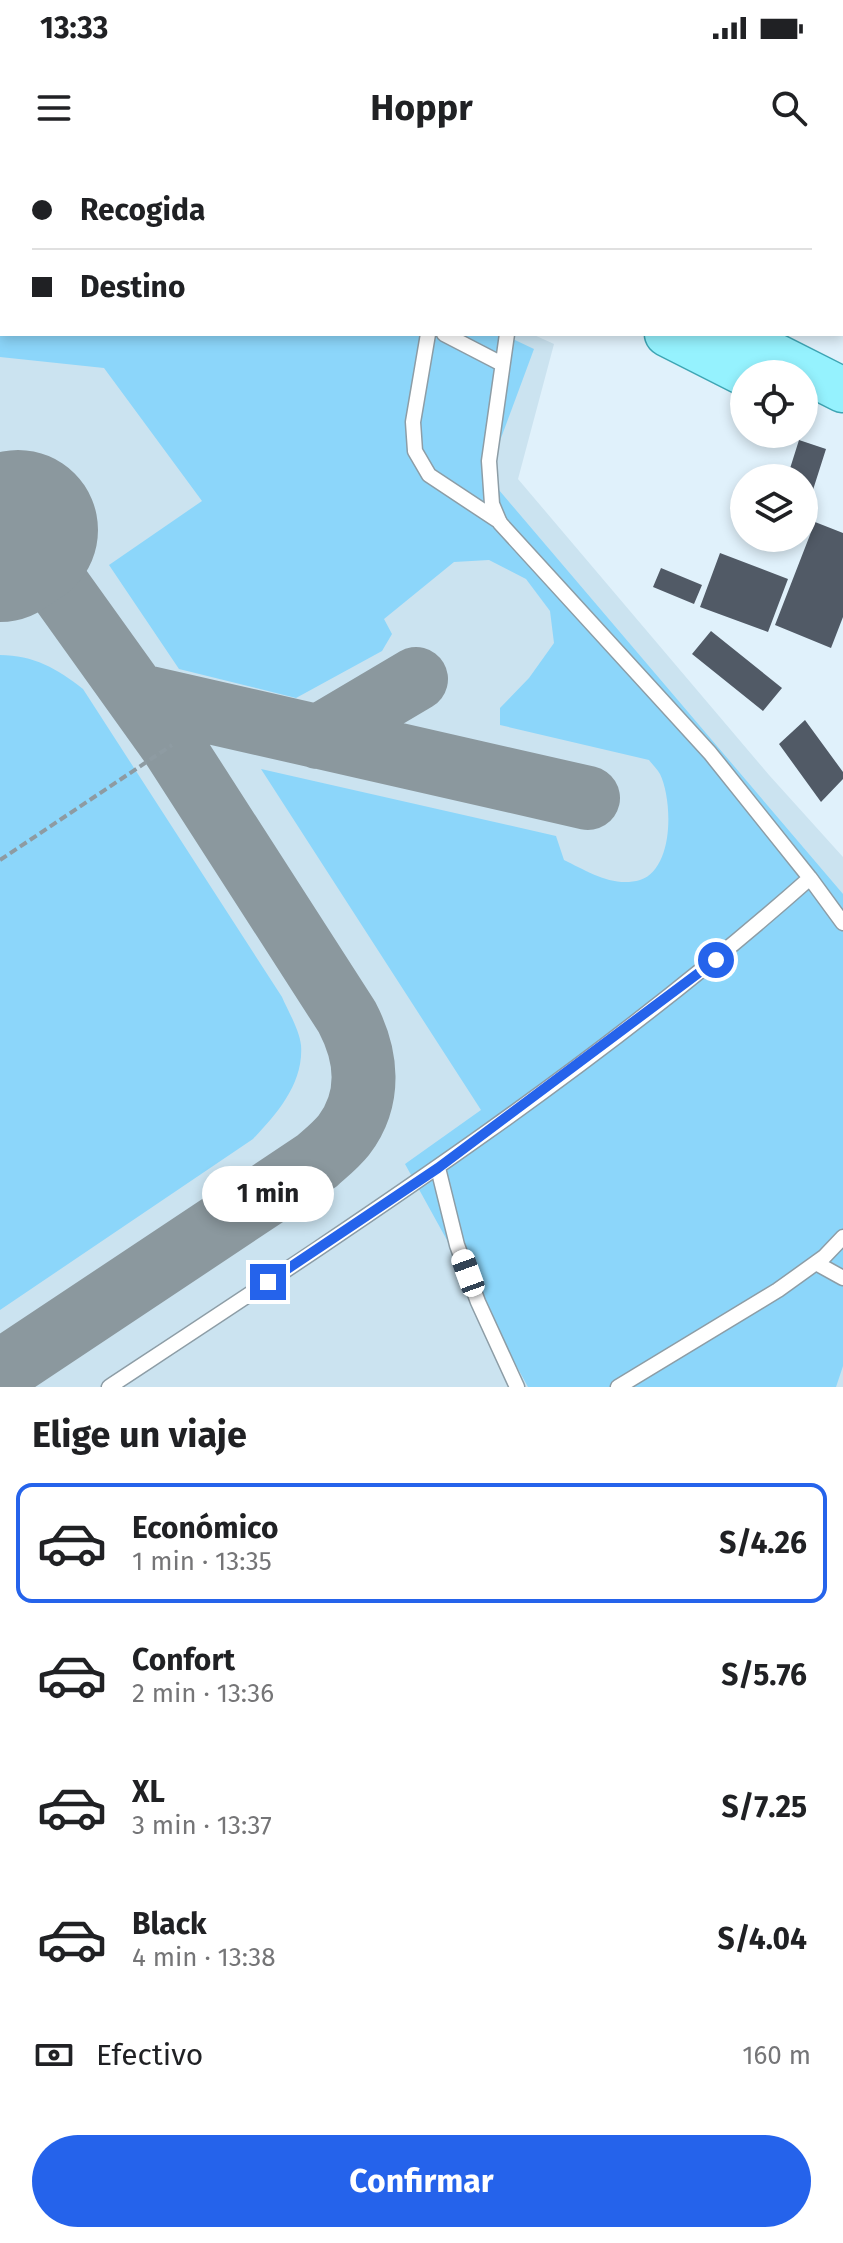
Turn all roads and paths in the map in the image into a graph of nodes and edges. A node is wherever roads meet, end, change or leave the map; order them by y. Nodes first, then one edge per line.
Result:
1 (428, 336) edge
2 (448, 336) edge
3 (507, 336) edge
4 (675, 336) edge
5 (729, 350) edge
6 (502, 364) junction
7 (843, 390) edge
8 (818, 410) edge
9 (843, 423) edge
10 (500, 523) junction
11 (172, 745) dead end
12 (0, 860) edge
13 (810, 878) junction
14 (843, 923) edge
15 (438, 1168) junction
16 (843, 1237) edge
17 (816, 1263) junction
18 (843, 1278) edge
19 (109, 1387) edge
20 (517, 1387) edge
21 (618, 1387) edge

1 - 10 lane
2 - 6 lane
3 - 6 lane
4 - 5 main road
5 - 7 main road
6 - 10 lane
8 - 9 main road
10 - 13 lane
11 - 12 path
13 - 14 lane
13 - 15 lane
15 - 19 lane
15 - 20 lane
16 - 17 lane
17 - 18 lane
17 - 21 lane

